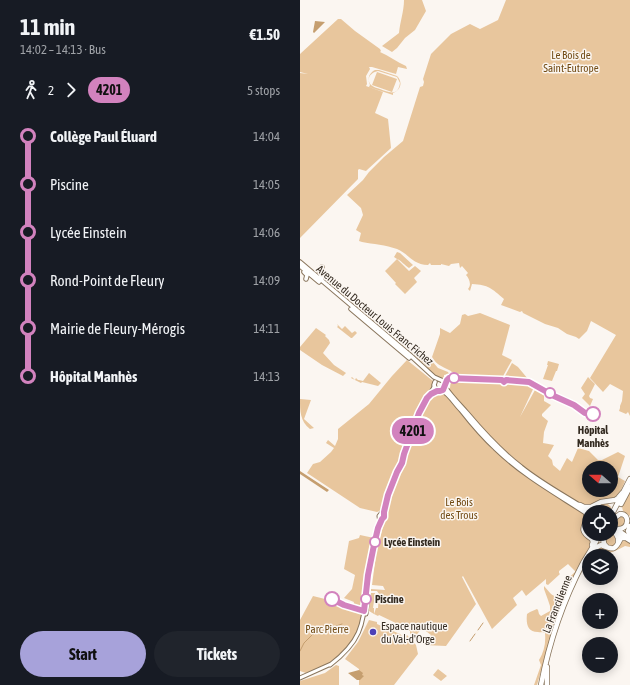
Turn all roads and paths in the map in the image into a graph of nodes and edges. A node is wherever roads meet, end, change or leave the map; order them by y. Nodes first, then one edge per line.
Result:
1 (300, 266) edge
2 (322, 267) dead end
3 (310, 273) junction
4 (306, 278) dead end
5 (324, 283) junction
6 (382, 334) junction
7 (440, 380) junction
8 (435, 382) junction
9 (434, 387) junction
10 (441, 389) junction
11 (427, 398) junction
12 (630, 479) edge
13 (630, 487) edge
14 (624, 491) junction
15 (623, 500) junction
16 (578, 505) junction
17 (598, 505) edge
18 (609, 505) edge
19 (616, 505) edge
20 (582, 508) edge
21 (582, 509) edge
22 (618, 513) edge
23 (630, 518) edge
24 (630, 525) edge
25 (618, 530) edge
26 (618, 536) edge
27 (629, 538) edge
28 (603, 541) edge
29 (596, 549) edge
30 (609, 549) edge
31 (614, 549) edge
32 (582, 568) edge
33 (582, 570) edge
34 (547, 668) junction
35 (300, 677) edge
36 (541, 685) edge
37 (546, 685) edge

1 - 3 main road, Avenue du Docteur Louis Franc Fichez
1 - 4 main road
2 - 5 main road
3 - 5 main road, Avenue du Docteur Louis Franc Fichez
3 - 6 main road, Avenue du Docteur Louis Franc Fichez
5 - 6 main road, Avenue du Docteur Louis Franc Fichez
6 - 7 main road, Avenue du Docteur Louis Franc Fichez
6 - 8 main road, Avenue du Docteur Louis Franc Fichez
7 - 8 main road
7 - 10 main road, Avenue du Docteur Louis Franc Fichez
8 - 9 main road
9 - 10 main road
9 - 11 main road
10 - 11 main road
10 - 16 main road
10 - 21 main road
11 - 35 main road
12 - 14 highway
13 - 15 highway
14 - 16 highway
14 - 19 highway
15 - 22 highway
15 - 23 highway
16 - 20 main road
17 - 18 highway
24 - 27 highway
25 - 27 main road
26 - 28 highway
27 - 31 highway
29 - 30 highway
32 - 36 highway, La Francilienne
33 - 34 highway, La Francilienne
34 - 36 highway, La Francilienne
34 - 37 highway

